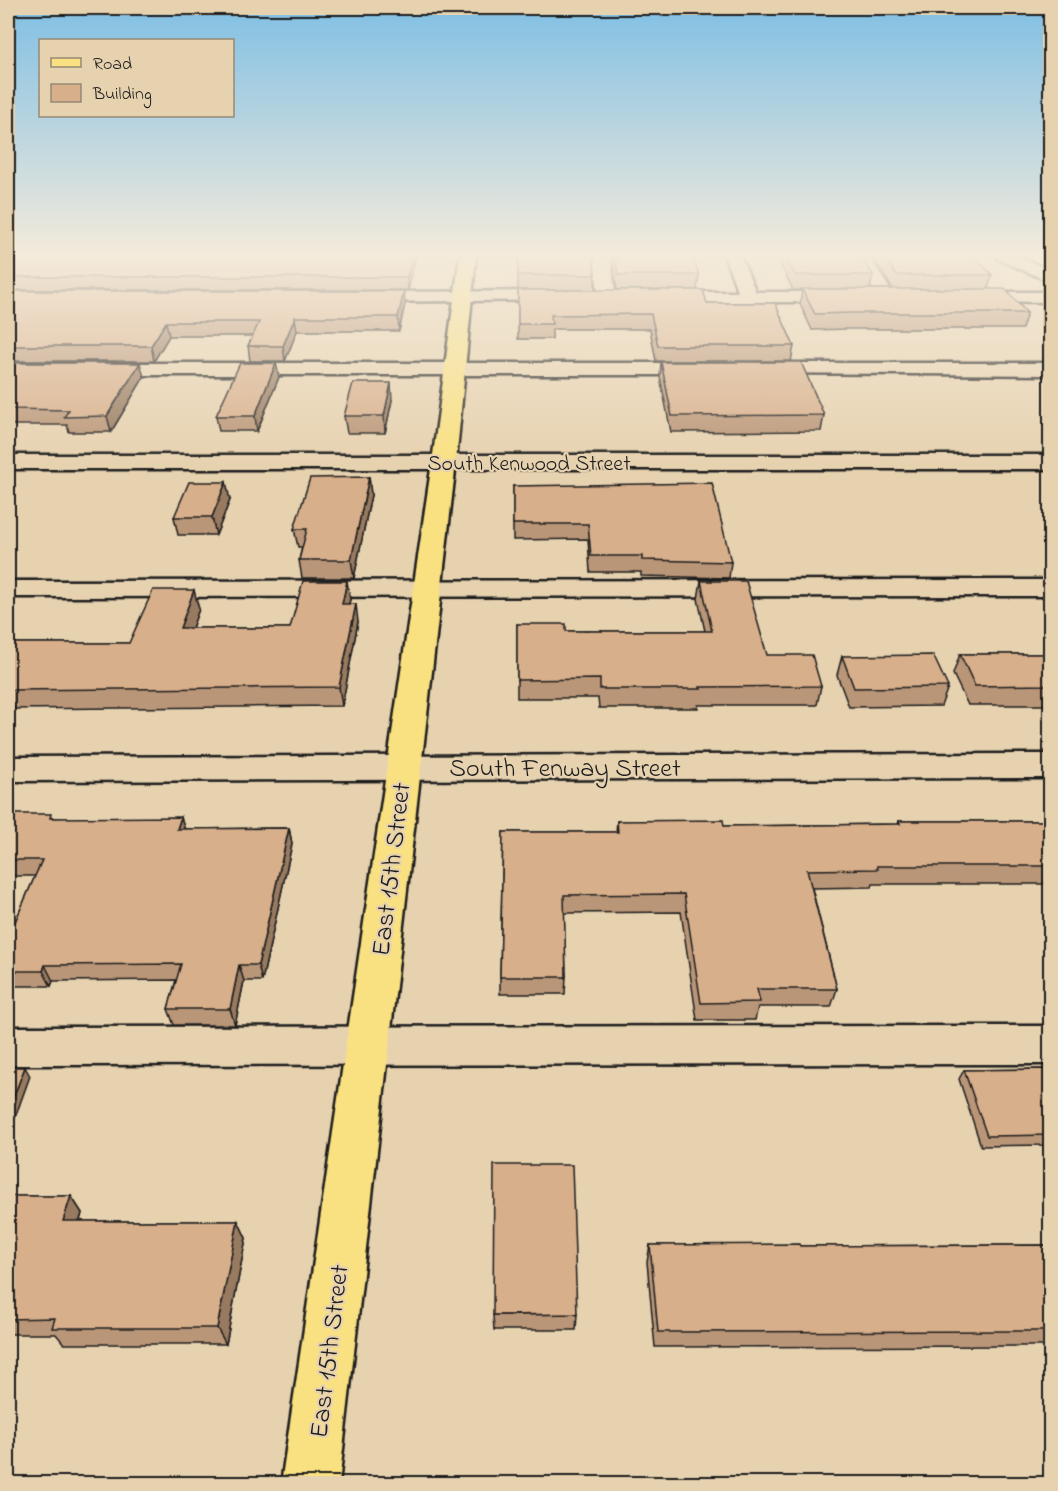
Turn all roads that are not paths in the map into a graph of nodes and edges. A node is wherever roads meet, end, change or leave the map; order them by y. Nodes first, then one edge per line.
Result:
1 (460, 325) edge
2 (8, 369) edge
3 (456, 369) junction
4 (1050, 369) edge
5 (8, 462) edge
6 (444, 462) junction
7 (1050, 462) edge
8 (1050, 588) edge
9 (8, 589) edge
10 (427, 589) junction
11 (1050, 766) edge
12 (403, 768) junction
13 (8, 770) edge
14 (1050, 1045) edge
15 (8, 1046) edge
16 (368, 1046) junction
17 (310, 1484) edge

1 - 3 main road, East 15th Street
2 - 3 street
3 - 4 street
3 - 6 main road, East 15th Street
5 - 6 street, South Kenwood Street
6 - 7 street, South Kenwood Street
6 - 10 main road, East 15th Street
8 - 10 street
9 - 10 street
10 - 12 main road, East 15th Street
11 - 12 street, South Fenway Street
12 - 13 street, South Fenway Street
12 - 16 main road, East 15th Street
14 - 16 street
15 - 16 street
16 - 17 main road, East 15th Street

